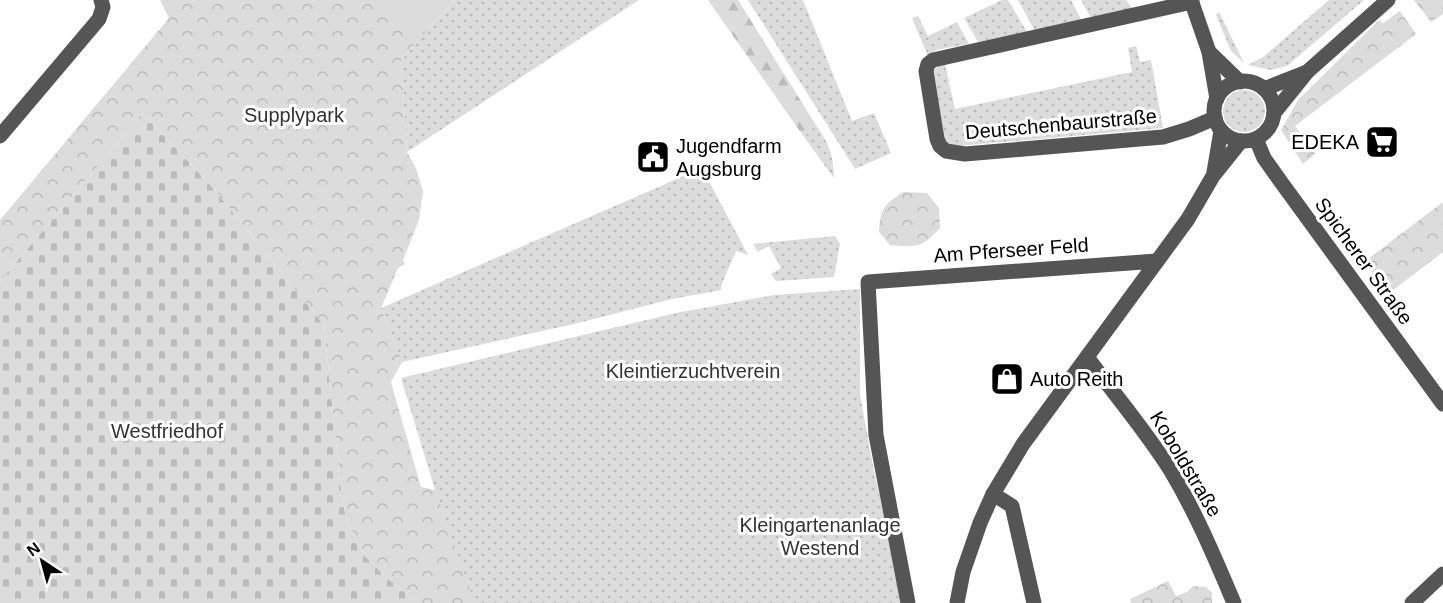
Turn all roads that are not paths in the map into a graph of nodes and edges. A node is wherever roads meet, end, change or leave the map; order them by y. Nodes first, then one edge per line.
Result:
1 (101, 0) edge
2 (1388, 0) edge
3 (1192, 1) edge
4 (1209, 52) junction
5 (1307, 72) junction
6 (1240, 82) junction
7 (1264, 89) junction
8 (1217, 99) junction
9 (1274, 113) junction
10 (1218, 124) junction
11 (0, 136) edge
12 (1248, 140) junction
13 (1213, 176) junction
14 (1157, 261) junction
15 (1087, 357) junction
16 (1443, 404) edge
17 (993, 494) junction
18 (1443, 574) edge
19 (908, 603) edge
20 (957, 603) edge
21 (1034, 603) edge
22 (1234, 603) edge
23 (1412, 603) edge

1 - 11 street
2 - 5 street
3 - 4 street, Deutschenbaurstraße
3 - 10 street, Deutschenbaurstraße
4 - 6 street, Deutschenbaurstraße
4 - 8 street, Deutschenbaurstraße
5 - 7 street
5 - 9 street, Deutschenbaurstraße
6 - 7 street, Deutschenbaurstraße
6 - 8 street
7 - 9 street
8 - 10 street, Deutschenbaurstraße
9 - 12 street, Deutschenbaurstraße
10 - 12 street
10 - 13 street, Deutschenbaurstraße
12 - 13 street, Deutschenbaurstraße
12 - 16 street, Spicherer Straße
13 - 14 street, Deutschenbaurstraße
14 - 15 street, Deutschenbaurstraße
14 - 19 street, Am Pferseer Feld
15 - 17 street, Deutschenbaurstraße
15 - 22 street, Koboldstraße
17 - 20 street, Deutschenbaurstraße
17 - 21 street
18 - 23 street

